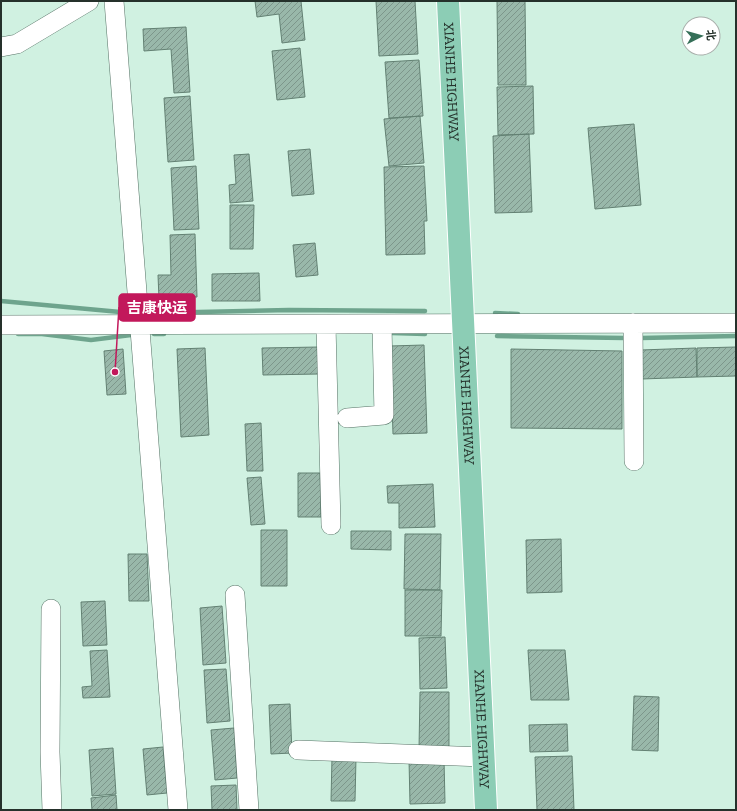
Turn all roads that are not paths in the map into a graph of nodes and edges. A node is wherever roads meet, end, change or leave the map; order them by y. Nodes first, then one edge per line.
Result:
1 (89, 1) edge
2 (114, 1) edge
3 (448, 1) edge
4 (1, 47) edge
5 (736, 323) edge
6 (463, 324) junction
7 (633, 324) junction
8 (1, 325) edge
9 (140, 325) junction
10 (326, 325) junction
11 (382, 325) junction
12 (347, 418) dead end
13 (634, 461) dead end
14 (331, 525) dead end
15 (235, 595) dead end
16 (51, 609) dead end
17 (298, 750) dead end
18 (483, 757) junction
19 (52, 810) edge
20 (178, 810) edge
21 (249, 810) edge
22 (486, 810) edge

1 - 4 street
2 - 9 street
3 - 6 main road, XIANHE HIGHWAY
5 - 7 street
6 - 7 street
6 - 11 street
6 - 18 main road, XIANHE HIGHWAY
7 - 13 street
8 - 9 street
9 - 10 street
9 - 20 street
10 - 11 street
10 - 14 street
11 - 12 street
15 - 21 street
16 - 19 street
17 - 18 street
18 - 22 main road, XIANHE HIGHWAY

